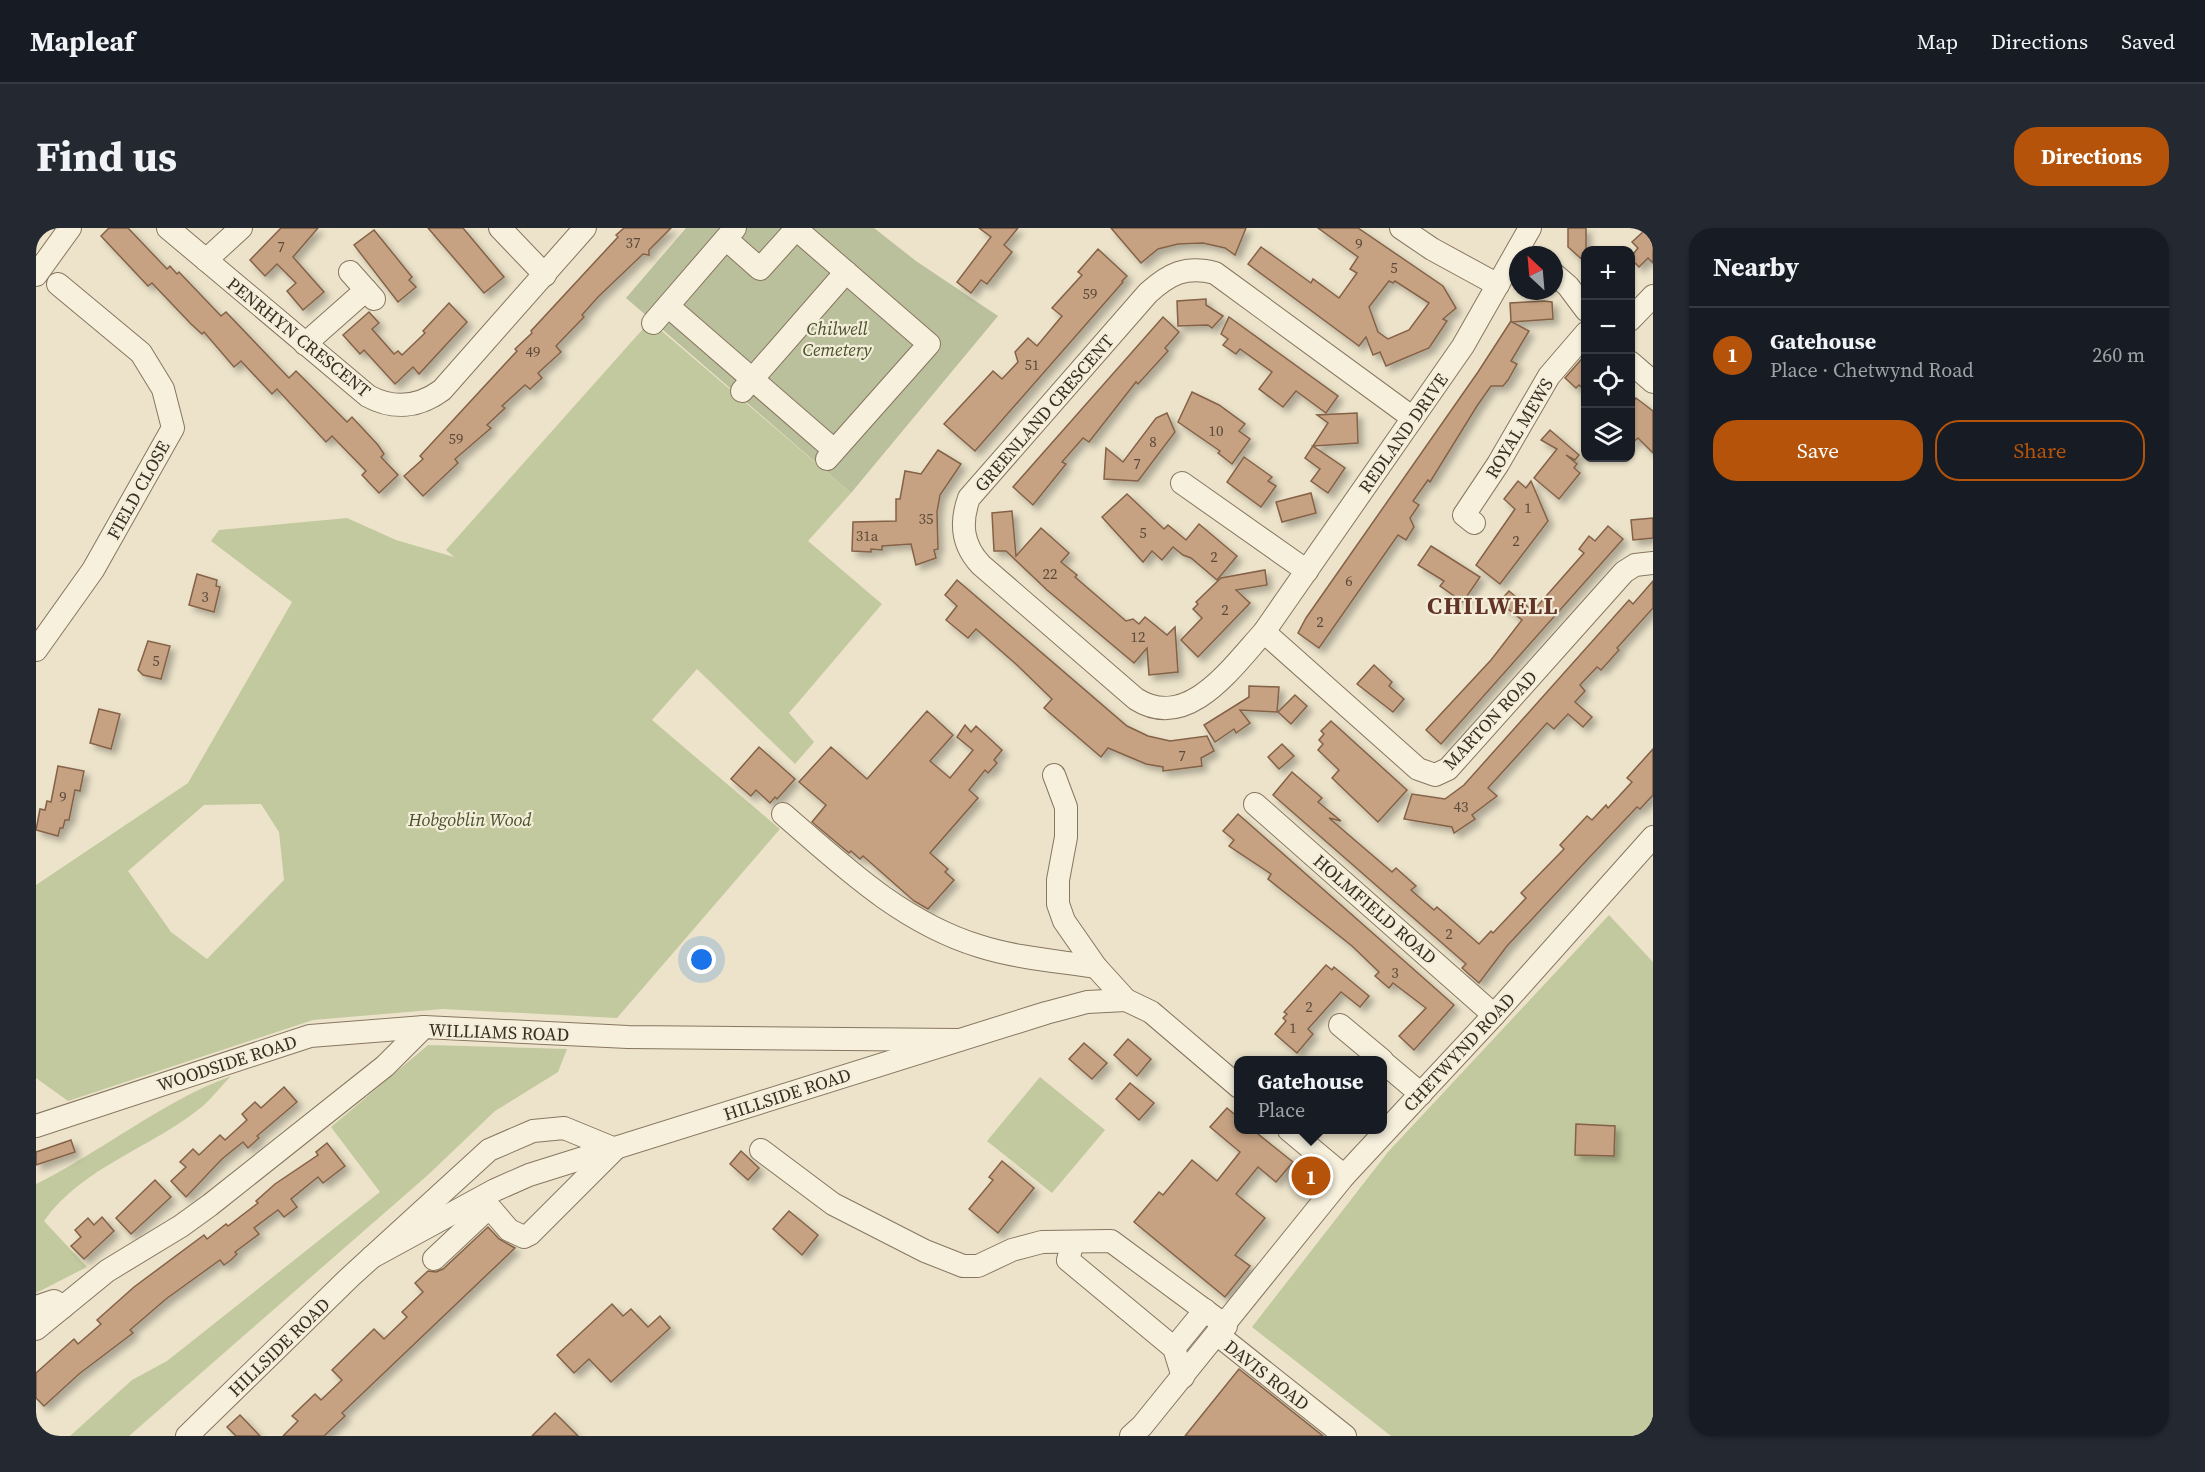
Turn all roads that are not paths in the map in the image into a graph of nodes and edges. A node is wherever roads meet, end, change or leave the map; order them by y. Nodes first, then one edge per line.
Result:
1 (168, 228) edge
2 (242, 228) edge
3 (500, 228) edge
4 (585, 228) edge
5 (1401, 228) edge
6 (1530, 228) edge
7 (68, 229) edge
8 (796, 229) edge
9 (730, 234) edge
10 (1522, 246) edge
11 (206, 260) junction
12 (1509, 269) edge
13 (351, 272) dead end
14 (846, 272) junction
15 (36, 274) edge
16 (544, 275) junction
17 (1563, 282) edge
18 (58, 284) dead end
19 (1498, 285) junction
20 (1653, 296) edge
21 (1581, 303) edge
22 (668, 306) junction
23 (1635, 315) edge
24 (653, 323) dead end
25 (1581, 339) edge
26 (305, 344) junction
27 (1635, 366) edge
28 (1653, 382) edge
29 (747, 385) junction
30 (1413, 418) junction
31 (1182, 483) dead end
32 (1474, 523) dead end
33 (1653, 563) edge
34 (1307, 570) junction
35 (1264, 632) junction
36 (36, 650) edge
37 (1054, 775) dead end
38 (1255, 804) dead end
39 (783, 814) dead end
40 (1653, 837) edge
41 (1096, 967) junction
42 (1126, 1000) junction
43 (1494, 1015) junction
44 (1340, 1025) dead end
45 (423, 1027) junction
46 (960, 1040) junction
47 (1376, 1056) edge
48 (1387, 1065) edge
49 (1234, 1083) edge
50 (1421, 1094) junction
51 (36, 1126) edge
52 (1387, 1130) edge
53 (1294, 1134) edge
54 (1383, 1134) edge
55 (615, 1149) junction
56 (762, 1150) dead end
57 (1344, 1176) junction
58 (554, 1179) dead end
59 (491, 1209) junction
60 (1073, 1242) junction
61 (372, 1257) junction
62 (434, 1259) dead end
63 (36, 1307) edge
64 (63, 1307) junction
65 (1205, 1310) junction
66 (36, 1329) edge
67 (1222, 1331) junction
68 (1174, 1348) junction
69 (1183, 1377) junction
70 (187, 1436) edge
71 (1131, 1436) edge
72 (1345, 1436) edge

1 - 11 street, PENRHYN CRESCENT
2 - 11 street
3 - 16 street
4 - 16 street, PENRHYN CRESCENT
5 - 19 street
6 - 10 street, REDLAND DRIVE
7 - 15 street
8 - 9 street
8 - 14 street
9 - 22 street
11 - 26 street, PENRHYN CRESCENT
12 - 19 street, REDLAND DRIVE
13 - 26 street
14 - 29 street
14 - 29 street
16 - 26 street, PENRHYN CRESCENT
17 - 21 street
18 - 36 street, FIELD CLOSE
19 - 30 street, REDLAND DRIVE
20 - 23 street
22 - 24 street
22 - 29 street
25 - 32 street, ROYAL MEWS
27 - 28 street
30 - 34 street, REDLAND DRIVE
30 - 35 street, GREENLAND CRESCENT
31 - 34 street
33 - 35 street, MARTON ROAD
34 - 35 street, REDLAND DRIVE
37 - 41 street
38 - 43 street, HOLMFIELD ROAD
39 - 41 street
40 - 43 street, CHETWYND ROAD
41 - 42 street
42 - 46 street, HILLSIDE ROAD
42 - 49 street
43 - 50 street, CHETWYND ROAD
44 - 47 street
45 - 46 street, WILLIAMS ROAD
45 - 51 street, WOODSIDE ROAD
45 - 64 street, WILLIAMS ROAD
46 - 55 street, HILLSIDE ROAD
48 - 50 street
50 - 52 street, CHETWYND ROAD
53 - 57 street
54 - 57 street, CHETWYND ROAD
55 - 59 street
55 - 61 street, HILLSIDE ROAD
55 - 61 street, HILLSIDE ROAD
56 - 60 street, DAVIS ROAD
57 - 67 street, CHETWYND ROAD
58 - 59 street
59 - 62 street
60 - 65 street, DAVIS ROAD
60 - 68 street
61 - 70 street, HILLSIDE ROAD
63 - 64 street
64 - 66 street, WILLIAMS ROAD
65 - 67 street, DAVIS ROAD
65 - 68 street
67 - 69 street, CHETWYND ROAD
67 - 72 street, DAVIS ROAD
68 - 69 street
69 - 71 street, CHETWYND ROAD

